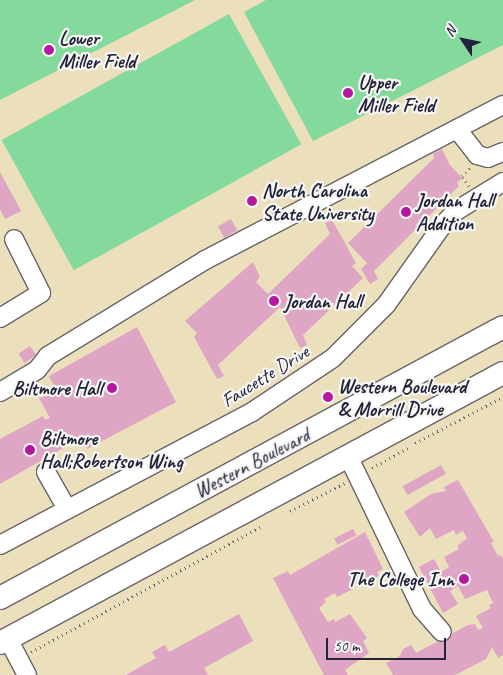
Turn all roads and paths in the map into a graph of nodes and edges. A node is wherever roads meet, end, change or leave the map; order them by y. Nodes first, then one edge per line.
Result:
1 (498, 113) edge
2 (456, 129) junction
3 (503, 152) edge
4 (475, 162) dead end
5 (503, 182) edge
6 (469, 187) dead end
7 (14, 239) dead end
8 (0, 318) edge
9 (503, 328) edge
10 (503, 373) edge
11 (0, 392) edge
12 (503, 397) edge
13 (350, 458) junction
14 (373, 467) dead end
15 (46, 472) dead end
16 (344, 484) dead end
17 (67, 509) junction
18 (285, 513) dead end
19 (268, 523) dead end
20 (0, 545) edge
21 (0, 598) edge
22 (442, 632) dead end
23 (4, 641) edge
24 (29, 653) dead end
25 (27, 675) edge

1 - 2 street
2 - 3 street
2 - 11 street
4 - 6 path
5 - 17 street, Faucette Drive
7 - 8 street
9 - 21 main road, Western Boulevard
10 - 13 main road, Western Boulevard
12 - 14 path
13 - 22 street
13 - 23 main road, Western Boulevard
15 - 17 street
16 - 18 path
17 - 20 street, Faucette Drive
19 - 24 path
23 - 25 street

